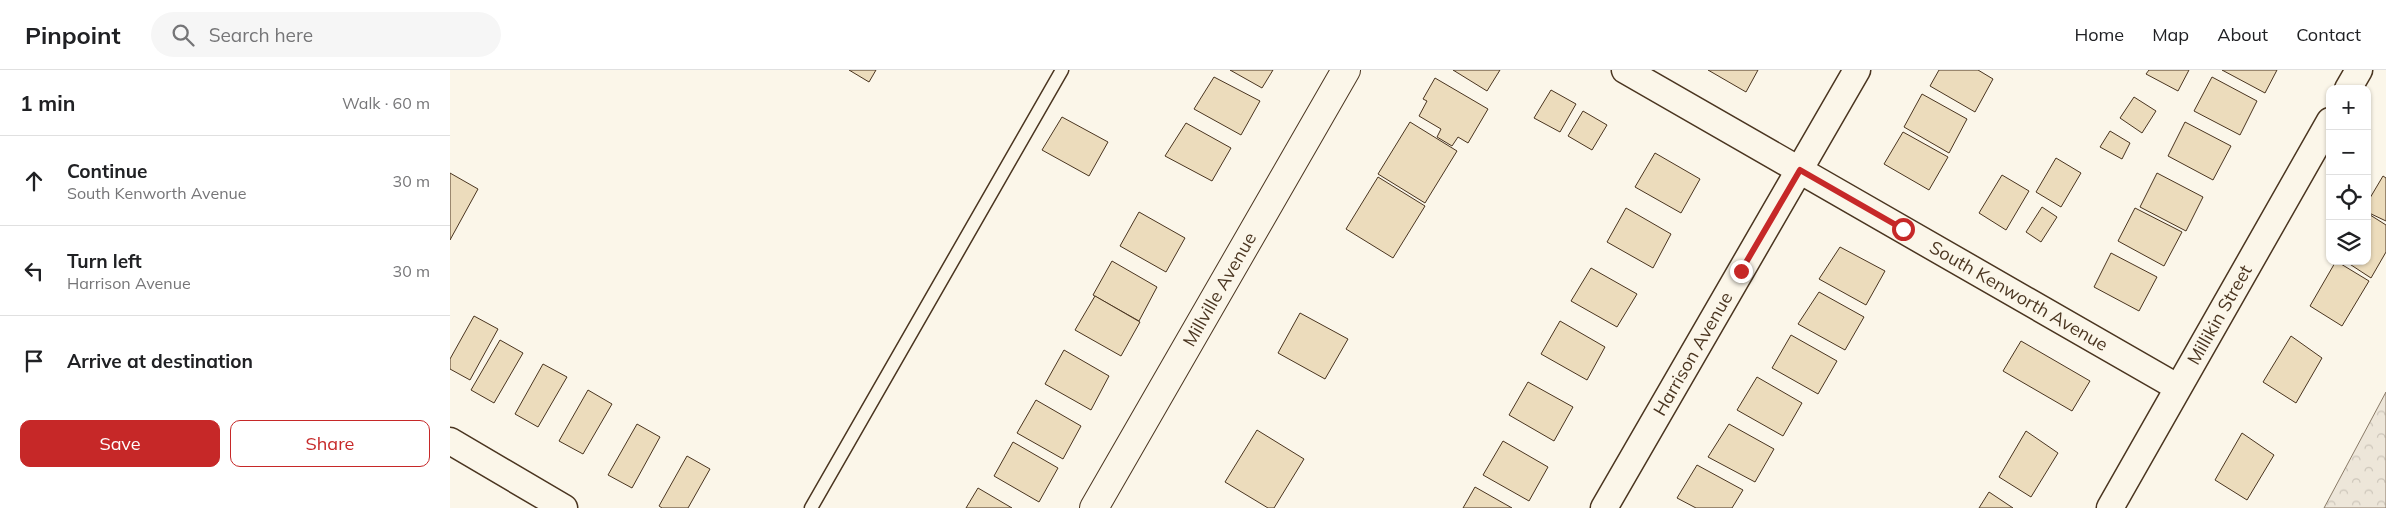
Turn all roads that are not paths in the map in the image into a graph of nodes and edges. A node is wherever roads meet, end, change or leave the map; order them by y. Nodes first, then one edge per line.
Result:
1 (1062, 70) edge
2 (1346, 70) edge
3 (1625, 70) edge
4 (1857, 70) edge
5 (2359, 70) edge
6 (2350, 85) edge
7 (2326, 128) edge
8 (1800, 170) junction
9 (2177, 387) junction
10 (450, 441) edge
11 (564, 508) edge
12 (811, 508) edge
13 (1094, 508) edge
14 (1604, 508) edge
15 (2110, 508) edge

1 - 12 lane
2 - 13 main road, Millville Avenue
3 - 8 street, South Kenworth Avenue
4 - 8 street, Harrison Avenue
5 - 6 street
7 - 9 street, Millikin Street
8 - 9 street, South Kenworth Avenue
8 - 14 street, Harrison Avenue
9 - 15 street, Millikin Street
10 - 11 street

